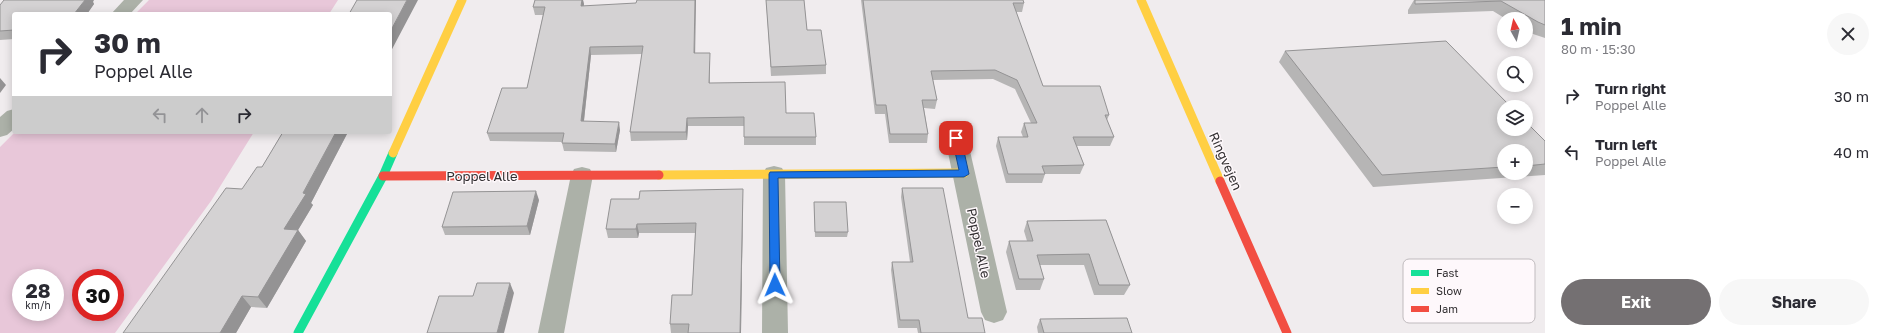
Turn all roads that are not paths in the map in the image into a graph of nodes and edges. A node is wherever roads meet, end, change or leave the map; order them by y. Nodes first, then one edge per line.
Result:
1 (134, 0) edge
2 (462, 0) edge
3 (1141, 0) edge
4 (122, 12) edge
5 (12, 118) edge
6 (0, 130) edge
7 (956, 138) dead end
8 (774, 174) junction
9 (964, 174) junction
10 (582, 175) junction
11 (382, 176) junction
12 (994, 312) dead end
13 (298, 333) edge
14 (551, 333) edge
15 (775, 333) edge
16 (1287, 333) edge

1 - 4 street
2 - 11 street
3 - 16 street, Ringvejen
5 - 6 street
7 - 9 street, Poppel Alle
8 - 9 street, Poppel Alle
8 - 10 street, Poppel Alle
8 - 15 street
9 - 12 street, Poppel Alle
10 - 11 street, Poppel Alle
10 - 14 street
11 - 13 street

